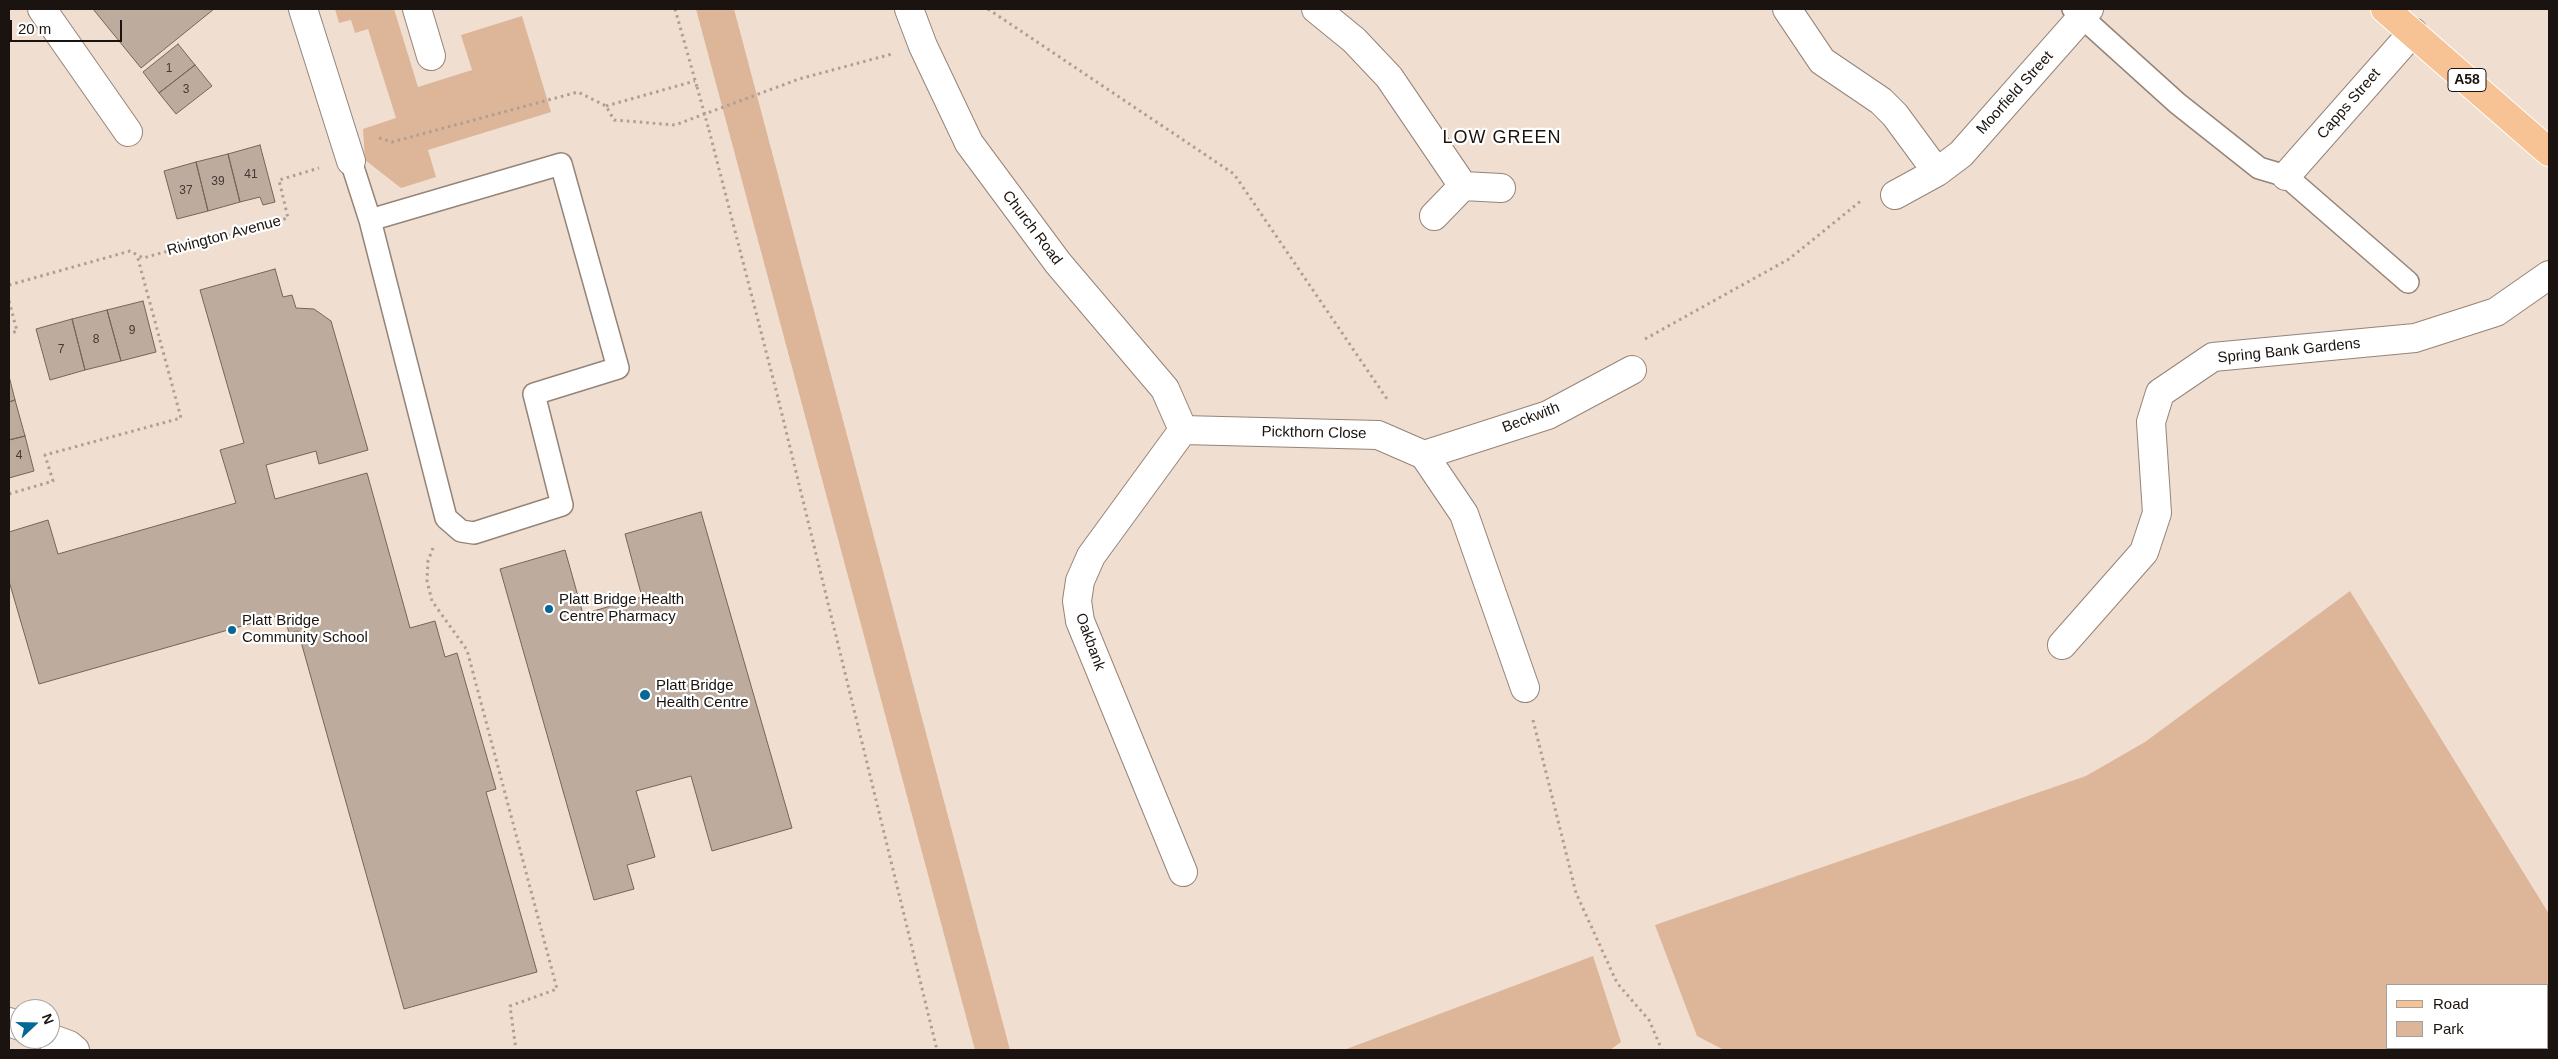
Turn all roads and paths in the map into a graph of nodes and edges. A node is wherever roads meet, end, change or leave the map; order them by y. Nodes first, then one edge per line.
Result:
1 (42, 9) edge
2 (303, 9) edge
3 (417, 9) edge
4 (675, 9) edge
5 (908, 9) edge
6 (988, 9) edge
7 (1316, 9) edge
8 (1787, 9) edge
9 (2385, 9) edge
10 (2081, 12) edge
11 (2413, 32) junction
12 (923, 46) junction
13 (431, 56) dead end
14 (695, 81) junction
15 (606, 106) junction
16 (128, 132) dead end
17 (2549, 152) edge
18 (349, 154) junction
19 (1937, 172) junction
20 (2286, 176) junction
21 (1463, 186) junction
22 (1501, 188) dead end
23 (1895, 196) joint
24 (1434, 216) dead end
25 (370, 220) junction
26 (136, 255) junction
27 (2549, 275) edge
28 (2408, 282) dead end
29 (9, 285) edge
30 (9, 301) edge
31 (9, 334) edge
32 (1632, 370) joint
33 (1391, 405) dead end
34 (1183, 430) junction
35 (1424, 455) junction
36 (9, 494) edge
37 (446, 518) junction
38 (2062, 645) dead end
39 (1525, 688) joint
40 (1183, 872) dead end
41 (60, 1042) edge
42 (76, 1050) edge
43 (516, 1050) edge
44 (937, 1050) edge
45 (1662, 1050) edge

1 - 16 street
2 - 18 street
3 - 13 street
4 - 14 path
5 - 12 street, Church Road
6 - 33 path
7 - 21 street
8 - 19 street
9 - 11 main road, A58
10 - 19 street, Moorfield Street
10 - 20 lane
11 - 17 main road, A58
11 - 20 street, Capps Street
12 - 15 path
12 - 34 street, Church Road
14 - 15 path
14 - 44 path, bridge
15 - 18 path
18 - 25 lane
18 - 26 path, Rivington Avenue
19 - 23 street, Moorfield Street
20 - 28 lane
21 - 22 street
21 - 24 street
23 - 32 path
25 - 37 lane
25 - 37 lane
26 - 29 path
26 - 36 path
27 - 38 street, Spring Bank Gardens
30 - 31 path
32 - 35 street, Beckwith
34 - 35 street, Pickthorn Close
34 - 40 street, Oakbank
35 - 39 street
37 - 43 path
39 - 45 path
41 - 42 street

